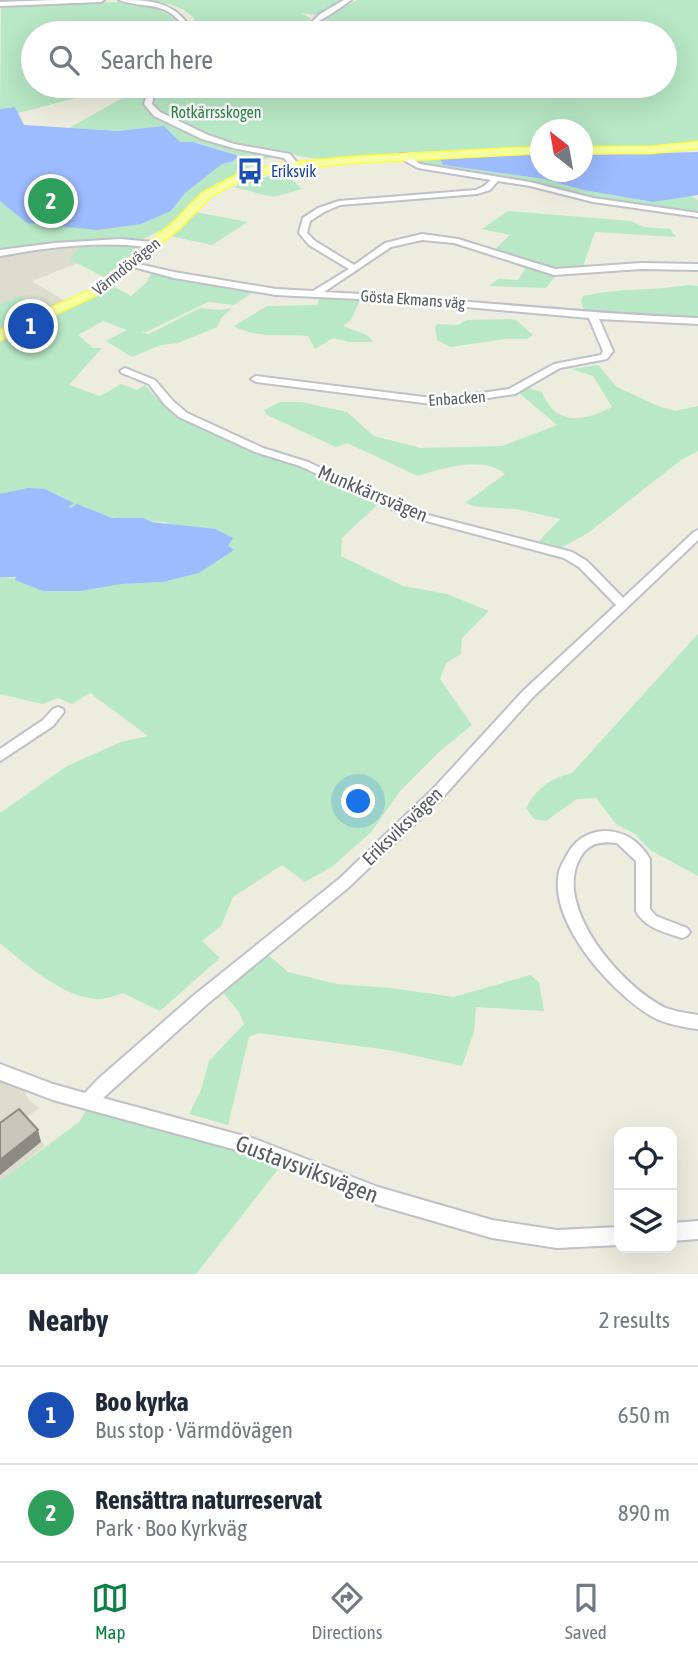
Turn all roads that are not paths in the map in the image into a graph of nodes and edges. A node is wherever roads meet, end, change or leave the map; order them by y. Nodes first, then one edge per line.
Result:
1 (101, 0) edge
2 (122, 0) edge
3 (348, 0) edge
4 (0, 4) edge
5 (182, 21) edge
6 (316, 21) edge
7 (149, 98) edge
8 (698, 145) edge
9 (530, 150) edge
10 (593, 150) edge
11 (400, 156) junction
12 (297, 167) junction
13 (496, 179) junction
14 (698, 215) edge
15 (153, 245) junction
16 (0, 253) edge
17 (130, 265) junction
18 (698, 267) edge
19 (354, 268) junction
20 (314, 293) junction
21 (593, 316) junction
22 (698, 321) edge
23 (0, 336) edge
24 (125, 372) dead end
25 (256, 379) dead end
26 (698, 534) edge
27 (623, 604) junction
28 (58, 712) dead end
29 (0, 756) edge
30 (682, 932) dead end
31 (698, 1023) edge
32 (0, 1072) edge
33 (89, 1101) junction
34 (698, 1230) edge
35 (677, 1232) edge
36 (614, 1236) edge

1 - 4 street
2 - 5 street
3 - 6 street
7 - 12 street
8 - 10 main road
9 - 11 main road, Värmdövägen
11 - 12 main road, Värmdövägen
11 - 13 street
12 - 15 main road, Värmdövägen
13 - 14 street
13 - 19 street
15 - 16 street
15 - 17 main road, Värmdövägen
17 - 20 street, Gösta Ekmans väg
17 - 23 main road, Värmdövägen
18 - 19 street
19 - 20 street
20 - 21 street, Gösta Ekmans väg
21 - 22 street, Gösta Ekmans väg
21 - 25 street, Enbacken
24 - 27 street, Munkkärrsvägen
26 - 27 street, Eriksviksvägen
27 - 33 street, Eriksviksvägen
28 - 29 street
30 - 31 street
32 - 33 street, Gustavsviksvägen
33 - 36 street, Gustavsviksvägen
34 - 35 street

